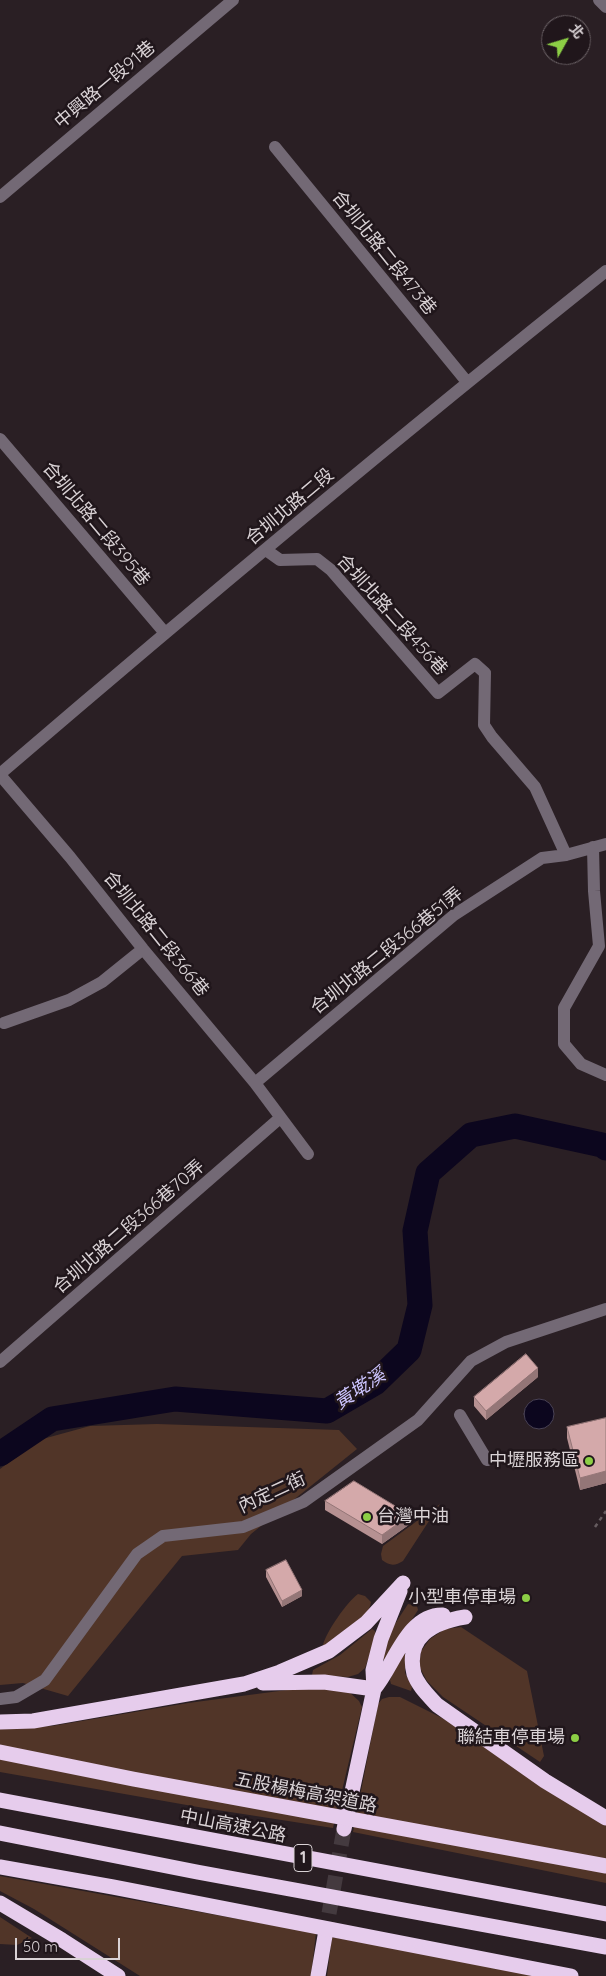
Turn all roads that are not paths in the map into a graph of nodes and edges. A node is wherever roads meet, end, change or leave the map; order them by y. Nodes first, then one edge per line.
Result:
1 (233, 0) edge
2 (274, 147) dead end
3 (0, 197) edge
4 (606, 271) edge
5 (467, 382) junction
6 (0, 439) edge
7 (266, 550) junction
8 (165, 633) junction
9 (0, 774) edge
10 (606, 844) edge
11 (593, 847) junction
12 (566, 855) junction
13 (602, 942) edge
14 (143, 949) junction
15 (4, 1023) dead end
16 (606, 1075) edge
17 (256, 1083) junction
18 (280, 1118) junction
19 (308, 1154) dead end
20 (606, 1309) edge
21 (0, 1362) edge
22 (460, 1415) dead end
23 (487, 1460) dead end
24 (244, 1684) junction
25 (374, 1689) junction
26 (0, 1699) edge
27 (0, 1722) edge
28 (0, 1752) edge
29 (0, 1800) edge
30 (606, 1818) edge
31 (344, 1829) tunnel mouth
32 (0, 1833) edge
33 (606, 1866) edge
34 (0, 1867) edge
35 (0, 1903) edge
36 (606, 1914) edge
37 (325, 1936) tunnel mouth
38 (606, 1946) edge
39 (118, 1976) edge
40 (318, 1976) edge
41 (571, 1976) edge

1 - 3 street, 中興路一段91巷
2 - 5 street, 合圳北路二段473巷
4 - 5 street, 合圳北路二段
5 - 7 street, 合圳北路二段
6 - 8 street, 合圳北路二段395巷
7 - 8 street, 合圳北路二段
7 - 12 street, 合圳北路二段456巷
8 - 9 street, 合圳北路二段
9 - 14 street, 合圳北路二段366巷
10 - 11 street, 合圳北路二段366巷51弄
11 - 12 street, 合圳北路二段366巷51弄
11 - 13 street
12 - 17 street, 合圳北路二段366巷51弄
13 - 16 street
14 - 15 street
14 - 17 street, 合圳北路二段366巷
17 - 18 street, 合圳北路二段366巷
18 - 19 street, 合圳北路二段366巷
18 - 21 street, 合圳北路二段366巷70弄
20 - 26 street, 內定二街
22 - 23 street
24 - 25 highway
24 - 25 highway
24 - 27 highway
25 - 30 highway
25 - 31 highway
28 - 33 highway, 五股楊梅高架道路, bridge
29 - 36 highway, 中山高速公路 / 1
32 - 38 highway, 1
34 - 41 highway, bridge
35 - 39 highway
37 - 40 highway

